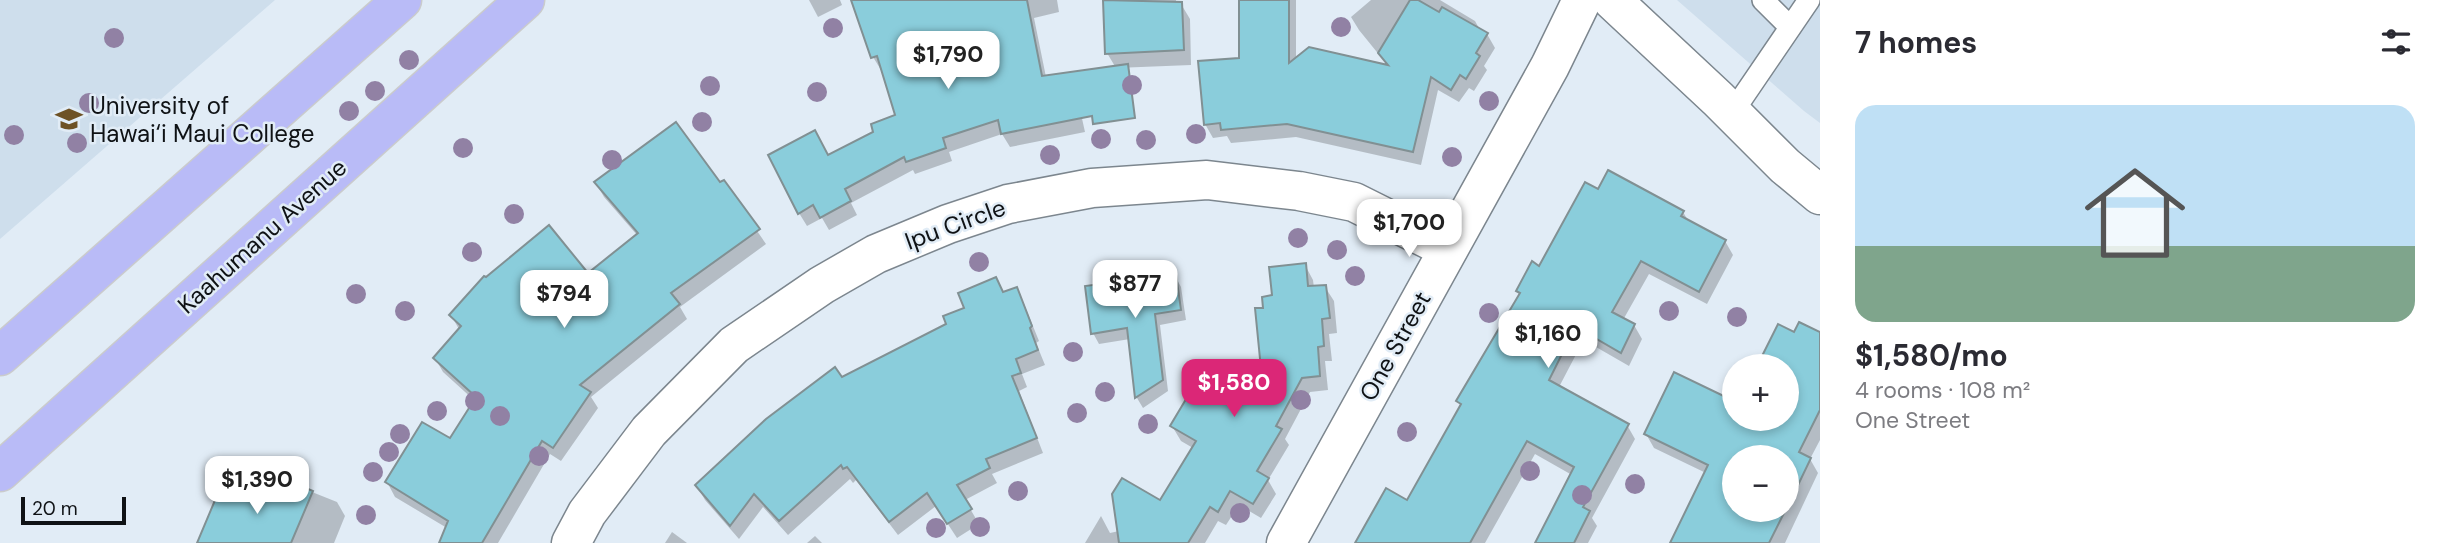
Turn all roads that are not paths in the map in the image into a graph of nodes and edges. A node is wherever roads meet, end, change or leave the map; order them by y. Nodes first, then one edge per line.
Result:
1 (402, 0) edge
2 (525, 0) edge
3 (1582, 0) edge
4 (1612, 0) edge
5 (1763, 0) edge
6 (1809, 0) edge
7 (1790, 27) junction
8 (1732, 113) junction
9 (1820, 195) edge
10 (1448, 249) junction
11 (0, 356) edge
12 (0, 472) edge
13 (571, 543) edge
14 (1286, 543) edge

1 - 11 main road
2 - 12 main road, Kaahumanu Avenue
3 - 10 street, One Street
4 - 8 street
5 - 7 lane
6 - 7 lane
7 - 8 lane
8 - 9 street
10 - 13 street, Ipu Circle
10 - 14 street, One Street

